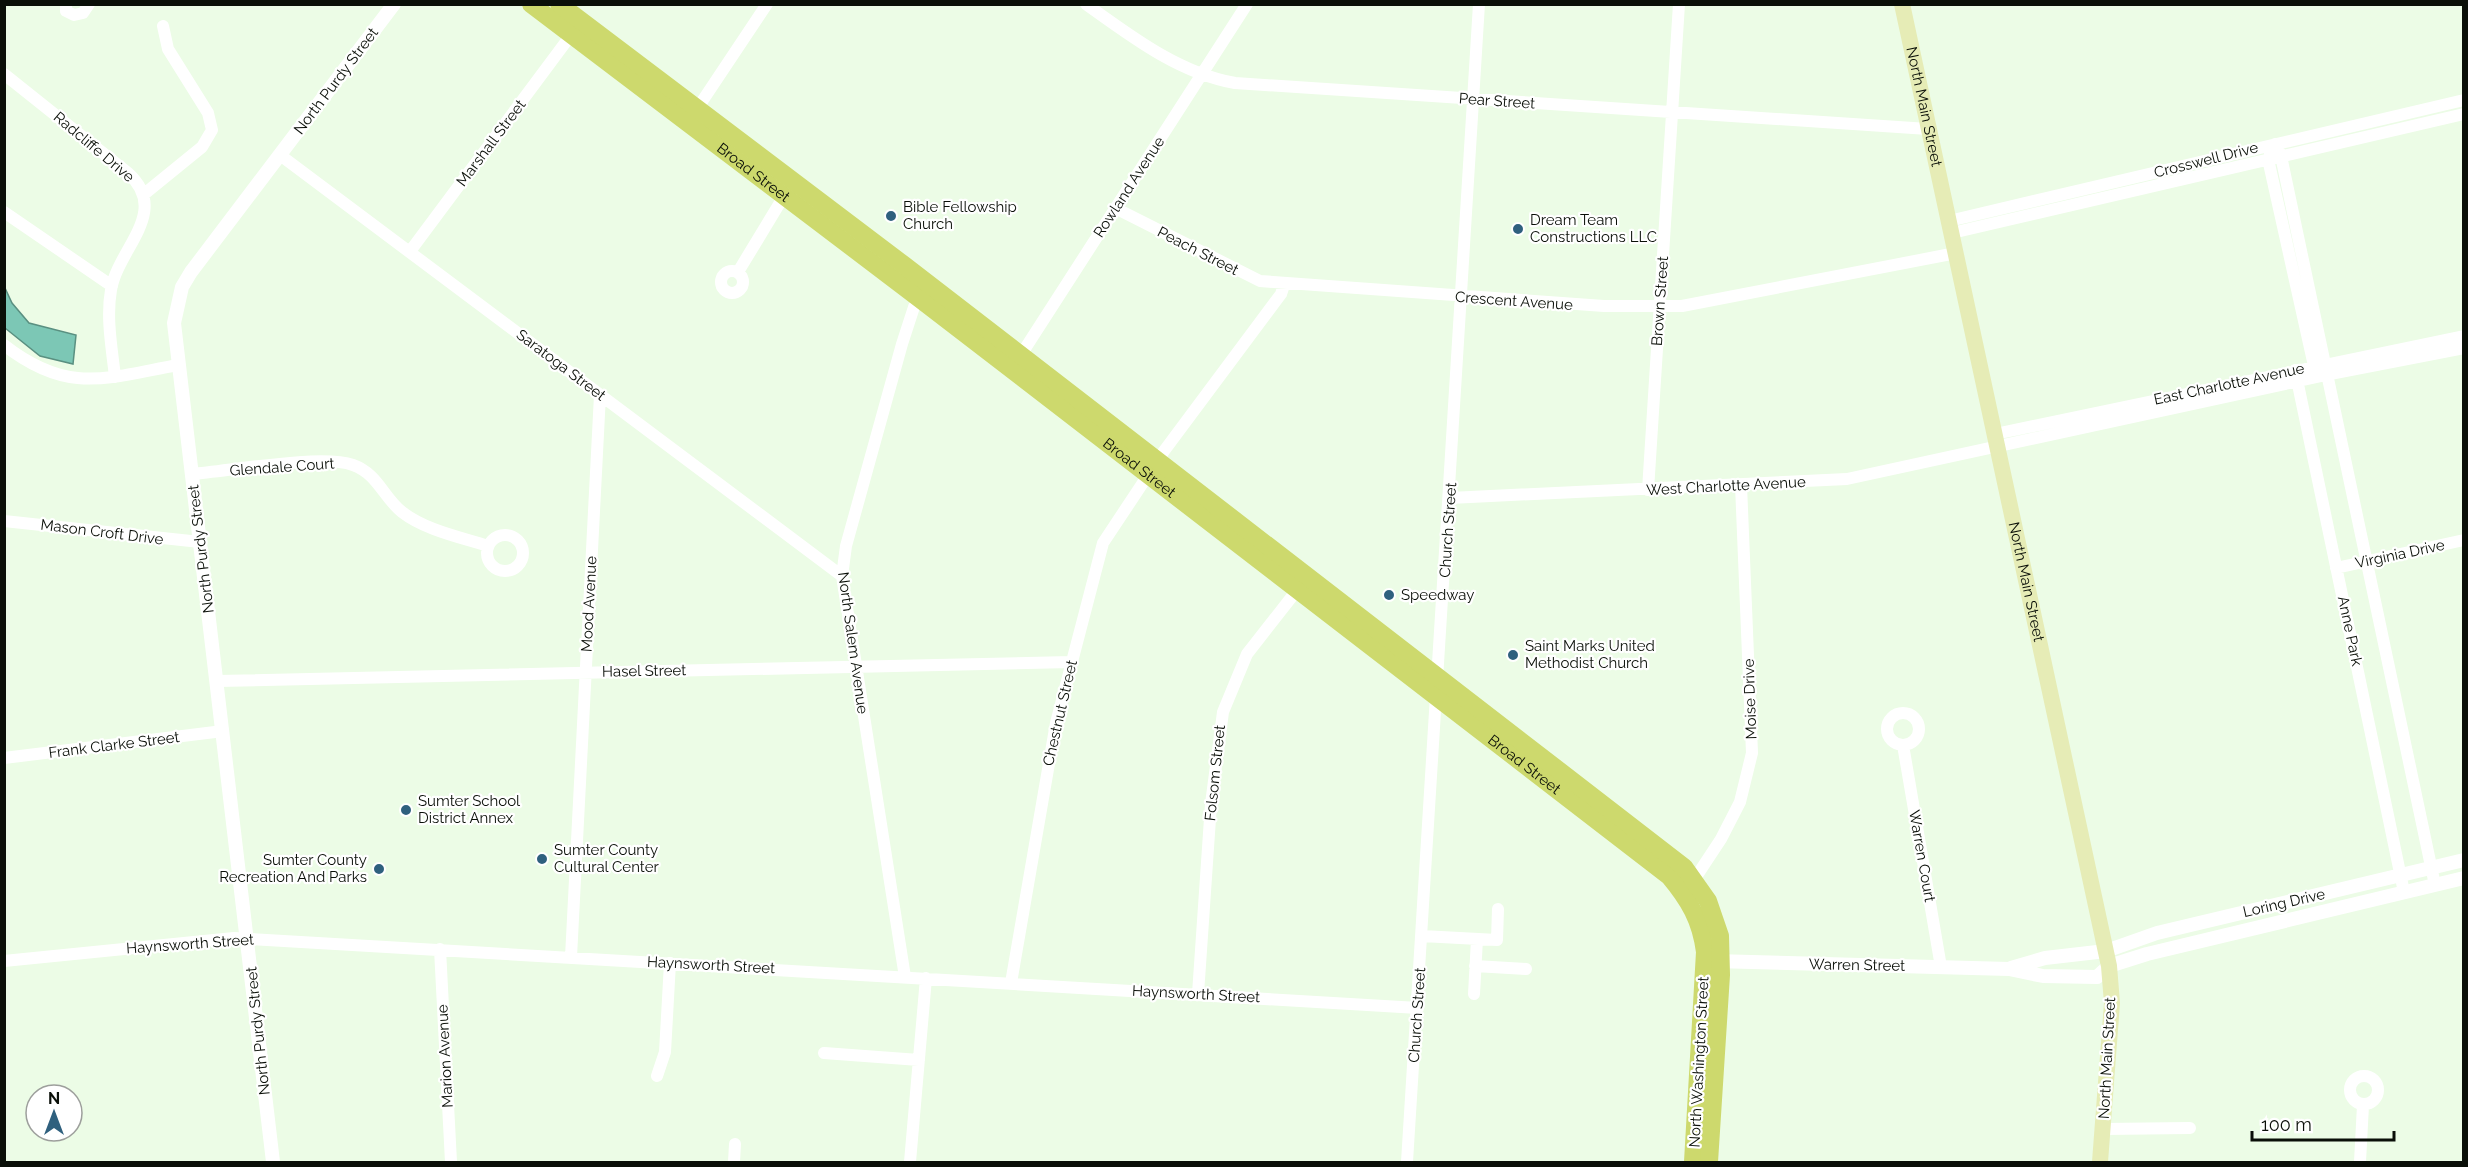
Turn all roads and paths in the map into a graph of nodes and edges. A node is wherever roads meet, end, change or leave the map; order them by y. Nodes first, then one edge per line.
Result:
1 (66, 4) edge
2 (89, 4) edge
3 (394, 4) edge
4 (531, 4) edge
5 (559, 4) edge
6 (766, 4) edge
7 (1086, 4) edge
8 (1247, 4) edge
9 (1479, 4) edge
10 (1679, 4) edge
11 (1902, 4) edge
12 (163, 26) dead end
13 (571, 35) junction
14 (4, 74) edge
15 (1202, 74) junction
16 (1474, 99) junction
17 (2463, 100) edge
18 (698, 110) junction
19 (1672, 112) junction
20 (2463, 114) edge
21 (1928, 129) junction
22 (2275, 144) junction
23 (280, 155) junction
24 (2282, 156) junction
25 (2268, 159) junction
26 (143, 195) junction
27 (784, 196) junction
28 (1115, 208) junction
29 (4, 212) edge
30 (1950, 227) junction
31 (411, 250) junction
32 (1956, 253) junction
33 (738, 272) dead end
34 (112, 285) junction
35 (1284, 285) junction
36 (924, 292) junction
37 (1462, 297) junction
38 (1660, 308) junction
39 (2463, 336) edge
40 (4, 345) edge
41 (2463, 348) edge
42 (1016, 362) junction
43 (178, 365) junction
44 (2322, 368) junction
45 (2296, 376) junction
46 (115, 378) junction
47 (600, 395) junction
48 (1997, 441) junction
49 (1152, 468) junction
50 (192, 474) junction
51 (1741, 485) junction
52 (1648, 490) junction
53 (1450, 498) junction
54 (5, 520) edge
55 (2463, 540) edge
56 (200, 542) junction
57 (488, 546) dead end
58 (2367, 561) junction
59 (2336, 568) junction
60 (842, 576) junction
61 (1302, 584) junction
62 (1071, 662) junction
63 (855, 667) junction
64 (586, 673) junction
65 (1439, 678) junction
66 (217, 681) junction
67 (1437, 698) junction
68 (223, 731) junction
69 (1903, 745) dead end
70 (4, 758) edge
71 (2463, 860) edge
72 (2432, 868) junction
73 (2400, 875) junction
74 (2463, 878) edge
75 (2435, 885) junction
76 (1689, 887) junction
77 (2404, 892) junction
78 (1498, 909) dead end
79 (1422, 936) junction
80 (248, 939) junction
81 (1477, 939) junction
82 (440, 949) junction
83 (571, 957) junction
84 (2108, 958) junction
85 (1713, 961) junction
86 (4, 962) edge
87 (670, 963) junction
88 (1475, 966) junction
89 (1941, 967) junction
90 (1527, 969) dead end
91 (2009, 969) junction
92 (905, 977) junction
93 (926, 978) junction
94 (1011, 983) junction
95 (1198, 994) junction
96 (1474, 994) dead end
97 (1418, 1008) junction
98 (824, 1053) dead end
99 (919, 1060) junction
100 (657, 1076) dead end
101 (2363, 1105) dead end
102 (2190, 1128) dead end
103 (2103, 1129) junction
104 (735, 1144) dead end
105 (273, 1162) edge
106 (451, 1162) edge
107 (734, 1162) edge
108 (910, 1162) edge
109 (1407, 1162) edge
110 (1693, 1162) edge
111 (1709, 1162) edge
112 (2100, 1162) edge
113 (2360, 1162) edge

1 - 2 street
3 - 23 street, North Purdy Street
4 - 13 main road, Broad Street
5 - 18 main road, Broad Street
6 - 18 street
7 - 15 street, Pear Street
8 - 15 street, Rowland Avenue
9 - 16 street, Church Street
10 - 19 street, Brown Street
11 - 21 main road, North Main Street
12 - 26 street
13 - 27 main road, Broad Street
13 - 31 street, Marshall Street
14 - 26 street, Radcliffe Drive
15 - 16 street, Pear Street
15 - 28 street, Rowland Avenue
16 - 19 street, Pear Street
16 - 37 street, Church Street
17 - 22 street, Crosswell Drive
18 - 36 main road, Broad Street
19 - 21 street, Pear Street
19 - 38 street, Brown Street
20 - 24 street, Crosswell Drive
21 - 30 main road, North Main Street
22 - 24 street, Anne Park
22 - 25 street
22 - 30 street, Crosswell Drive
23 - 31 street, Saratoga Street
23 - 43 street, North Purdy Street
24 - 25 street, Crosswell Drive
24 - 44 street, Anne Park
25 - 30 street, Crosswell Drive
25 - 44 street, Anne Park
26 - 34 street, Radcliffe Drive
27 - 33 street
27 - 36 main road, Broad Street
28 - 35 street, Peach Street
28 - 42 street, Rowland Avenue
29 - 34 street
30 - 32 main road, North Main Street
31 - 47 street, Saratoga Street
32 - 38 street, Crescent Avenue
32 - 48 main road, North Main Street
34 - 46 street, Radcliffe Drive
35 - 37 street, Crescent Avenue
35 - 49 street
36 - 42 main road, Broad Street
36 - 60 street, North Salem Avenue
37 - 38 street, Crescent Avenue
37 - 53 street, Church Street
38 - 52 street, Brown Street
39 - 44 street, East Charlotte Avenue
40 - 46 street
41 - 44 street, East Charlotte Avenue
42 - 49 main road, Broad Street
43 - 46 street
43 - 50 street, North Purdy Street
44 - 45 street, East Charlotte Avenue
44 - 58 street, Anne Park
45 - 48 street, East Charlotte Avenue
45 - 59 street, Anne Park
47 - 60 street, Saratoga Street
47 - 64 street, Mood Avenue
48 - 51 street, West Charlotte Avenue
48 - 84 main road, North Main Street
49 - 61 main road, Broad Street
49 - 62 street, Chestnut Street
50 - 56 street, North Purdy Street
50 - 57 street, Glendale Court
51 - 52 street, West Charlotte Avenue
51 - 76 street, Moise Drive
52 - 53 street, West Charlotte Avenue
53 - 65 street, Church Street
54 - 56 street, Mason Croft Drive
55 - 58 street, Virginia Drive
56 - 66 street, North Purdy Street
58 - 59 street, Virginia Drive
58 - 72 street, Anne Park
59 - 73 street, Anne Park
60 - 63 street, North Salem Avenue
61 - 65 main road, Broad Street
61 - 67 main road, Broad Street
61 - 95 street, Folsom Street
62 - 63 street, Hasel Street
62 - 94 street, Chestnut Street
63 - 64 street, Hasel Street
63 - 92 street, North Salem Avenue
64 - 66 street, Hasel Street
64 - 83 street, Mood Avenue
65 - 67 street, Church Street
65 - 76 main road, Broad Street
66 - 68 street, North Purdy Street
67 - 76 main road, Broad Street
67 - 79 street, Church Street
68 - 70 street, Frank Clarke Street
68 - 80 street, North Purdy Street
69 - 89 street, Warren Court
71 - 72 street, Loring Drive
72 - 73 street, Loring Drive
72 - 75 street, Anne Park
73 - 77 street, Anne Park
73 - 84 street, Loring Drive
74 - 75 street, Loring Drive
75 - 77 street, Loring Drive
76 - 85 main road, Broad Street
77 - 84 street, Loring Drive
78 - 81 street
79 - 81 street
79 - 97 street, Church Street
80 - 82 street, Haynsworth Street
80 - 86 street, Haynsworth Street
80 - 105 street, North Purdy Street
81 - 88 street
82 - 83 street, Haynsworth Street
82 - 106 street, Marion Avenue
83 - 87 street, Haynsworth Street
84 - 91 street, Warren Street
84 - 91 street, Warren Street
84 - 103 main road, North Main Street
85 - 89 street, Warren Street
85 - 110 main road, North Washington Street
85 - 111 main road, North Washington Street
87 - 92 street, Haynsworth Street
87 - 100 street
88 - 90 street
88 - 96 street
89 - 91 street, Warren Street
92 - 93 street, Haynsworth Street
93 - 94 street, Haynsworth Street
93 - 99 street
94 - 95 street, Haynsworth Street
95 - 97 street, Haynsworth Street
97 - 109 street, Church Street
98 - 99 street
99 - 108 street
101 - 113 street
102 - 103 street
103 - 112 main road, North Main Street
104 - 107 street

